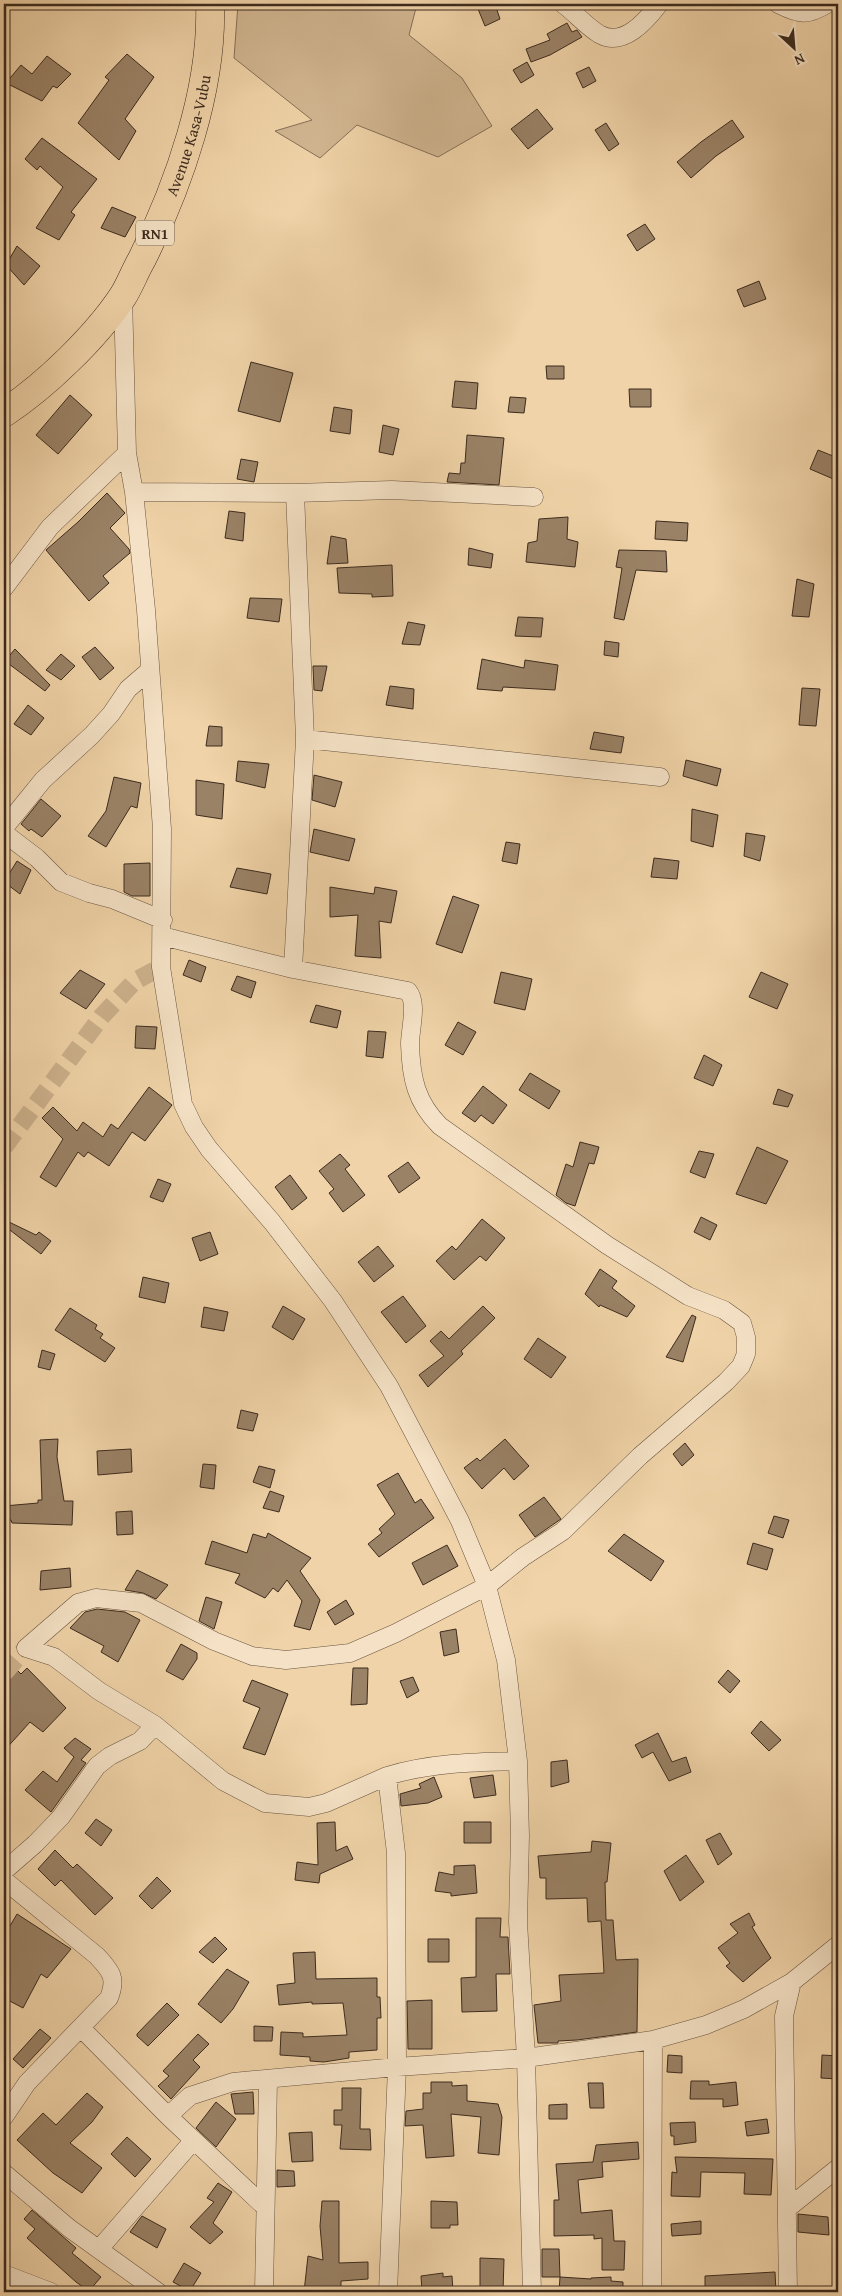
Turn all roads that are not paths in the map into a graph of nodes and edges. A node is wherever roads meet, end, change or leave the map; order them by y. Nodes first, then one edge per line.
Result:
1 (563, 4) edge
2 (659, 4) edge
3 (778, 4) edge
4 (827, 4) edge
5 (210, 5) edge
6 (123, 296) junction
7 (4, 413) edge
8 (127, 453) junction
9 (134, 492) junction
10 (295, 493) junction
11 (534, 497) dead end
12 (4, 588) edge
13 (150, 670) junction
14 (306, 740) junction
15 (660, 777) dead end
16 (4, 828) edge
17 (4, 833) edge
18 (162, 928) junction
19 (293, 969) junction
20 (487, 1586) junction
21 (155, 1726) junction
22 (518, 1761) junction
23 (387, 1776) junction
24 (4, 1871) edge
25 (4, 1880) edge
26 (838, 1944) edge
27 (792, 1982) junction
28 (81, 2028) junction
29 (653, 2040) junction
30 (526, 2058) junction
31 (397, 2067) junction
32 (268, 2080) junction
33 (168, 2116) junction
34 (4, 2117) edge
35 (193, 2141) junction
36 (838, 2168) edge
37 (4, 2173) edge
38 (264, 2207) junction
39 (788, 2208) junction
40 (100, 2249) junction
41 (4, 2274) edge
42 (51, 2292) edge
43 (158, 2292) edge
44 (264, 2292) edge
45 (388, 2292) edge
46 (532, 2292) edge
47 (652, 2292) edge
48 (788, 2292) edge

1 - 2 street
3 - 4 street
5 - 6 highway, Avenue Kasa-Vubu / RN1
6 - 7 highway, Avenue Kasa-Vubu / RN1
6 - 8 street
8 - 9 street
8 - 12 street
9 - 10 street
9 - 13 street
10 - 11 street
10 - 14 street
13 - 16 street
13 - 18 street
14 - 15 street
14 - 19 street
17 - 18 street
18 - 19 street
18 - 20 street
19 - 20 street
20 - 21 street
20 - 22 street
21 - 23 street
21 - 24 street
22 - 23 street
22 - 30 street
23 - 31 street
25 - 28 street
26 - 27 street
27 - 29 street
27 - 39 street
28 - 33 street
28 - 34 street
29 - 30 street
29 - 47 street
30 - 31 street
30 - 46 street
31 - 32 street
31 - 45 street
32 - 33 street
32 - 38 street
33 - 35 street
35 - 38 street
35 - 40 street
36 - 39 street
37 - 40 street
38 - 44 street
39 - 48 street
40 - 43 street
41 - 42 street

